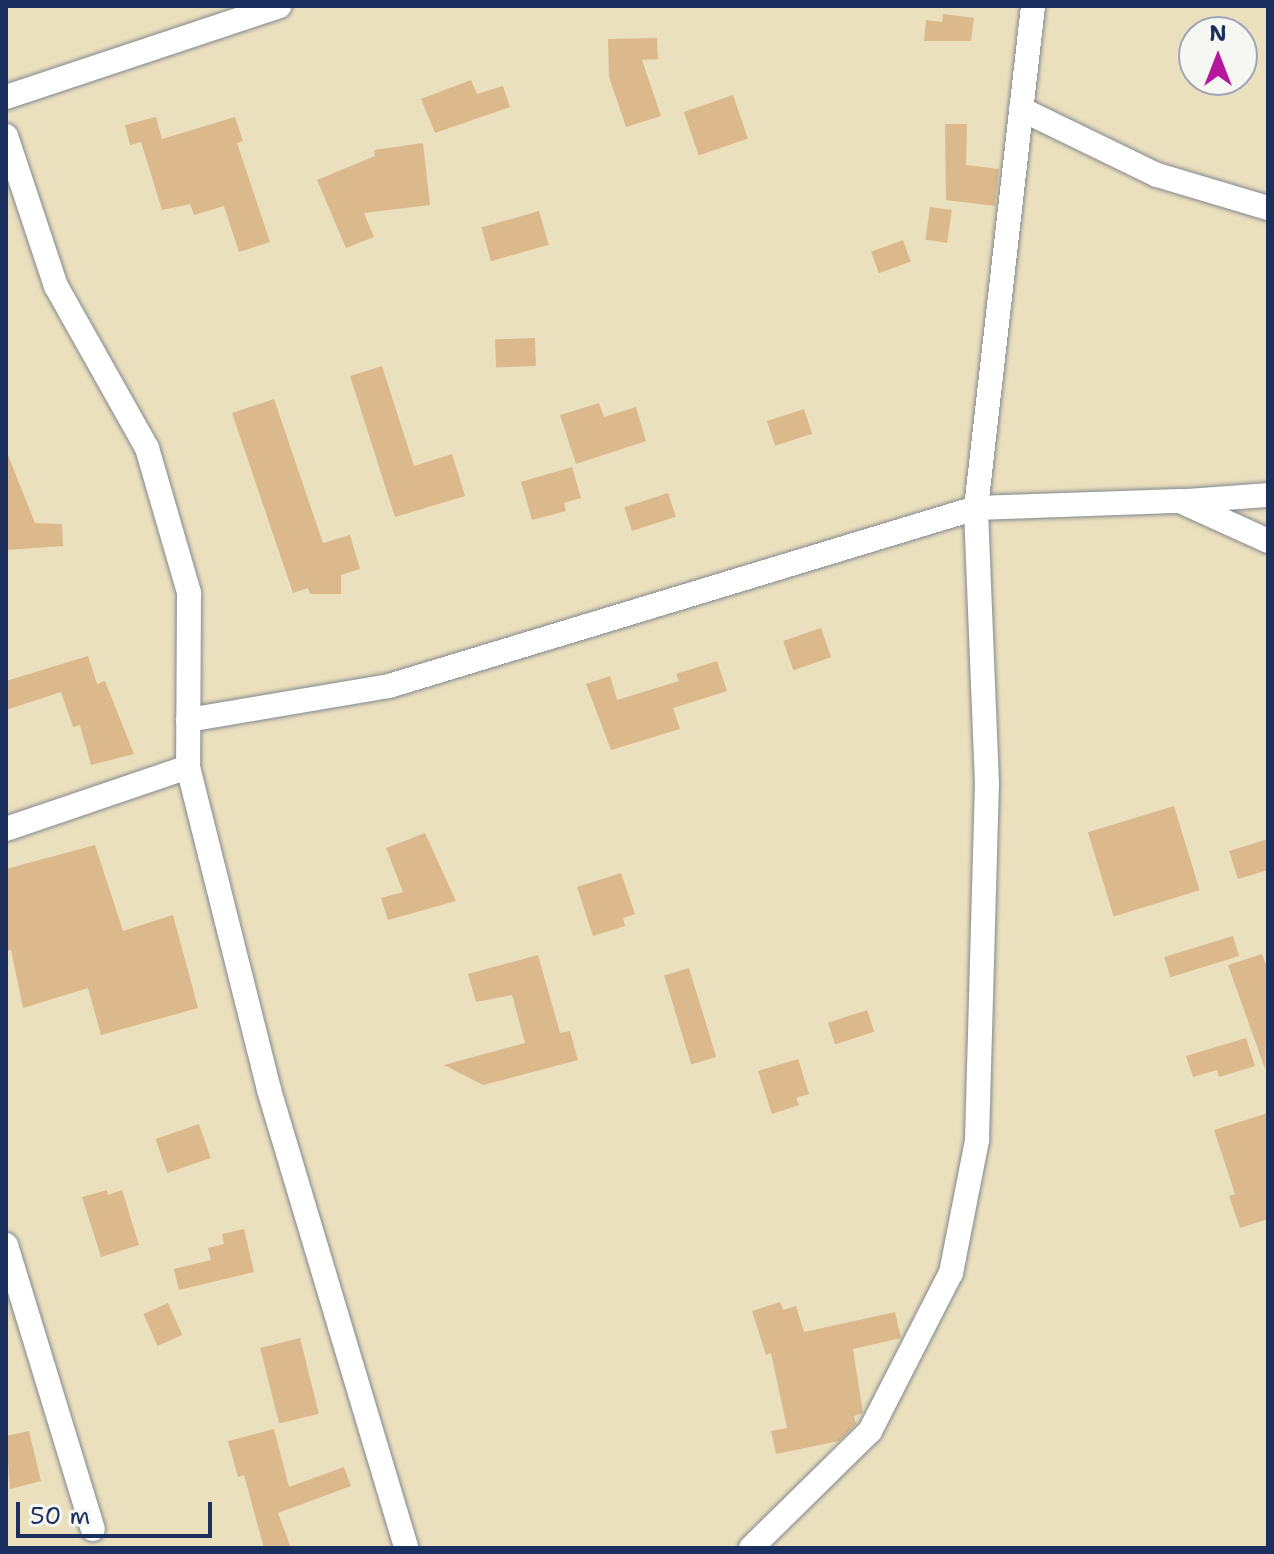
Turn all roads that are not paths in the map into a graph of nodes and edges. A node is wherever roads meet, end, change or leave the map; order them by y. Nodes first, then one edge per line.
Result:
1 (279, 6) edge
2 (1033, 6) edge
3 (6, 97) edge
4 (1021, 109) junction
5 (6, 136) edge
6 (1268, 208) edge
7 (1268, 495) edge
8 (1180, 501) junction
9 (976, 508) junction
10 (1268, 541) edge
11 (188, 720) junction
12 (188, 767) junction
13 (6, 829) edge
14 (6, 1245) edge
15 (93, 1529) dead end
16 (406, 1548) edge
17 (751, 1548) edge

1 - 3 street
2 - 4 street
4 - 6 street
4 - 9 street
5 - 11 street
7 - 8 street
8 - 9 street
8 - 10 street
9 - 11 street
9 - 17 street
11 - 12 street
12 - 13 street
12 - 16 street
14 - 15 street

